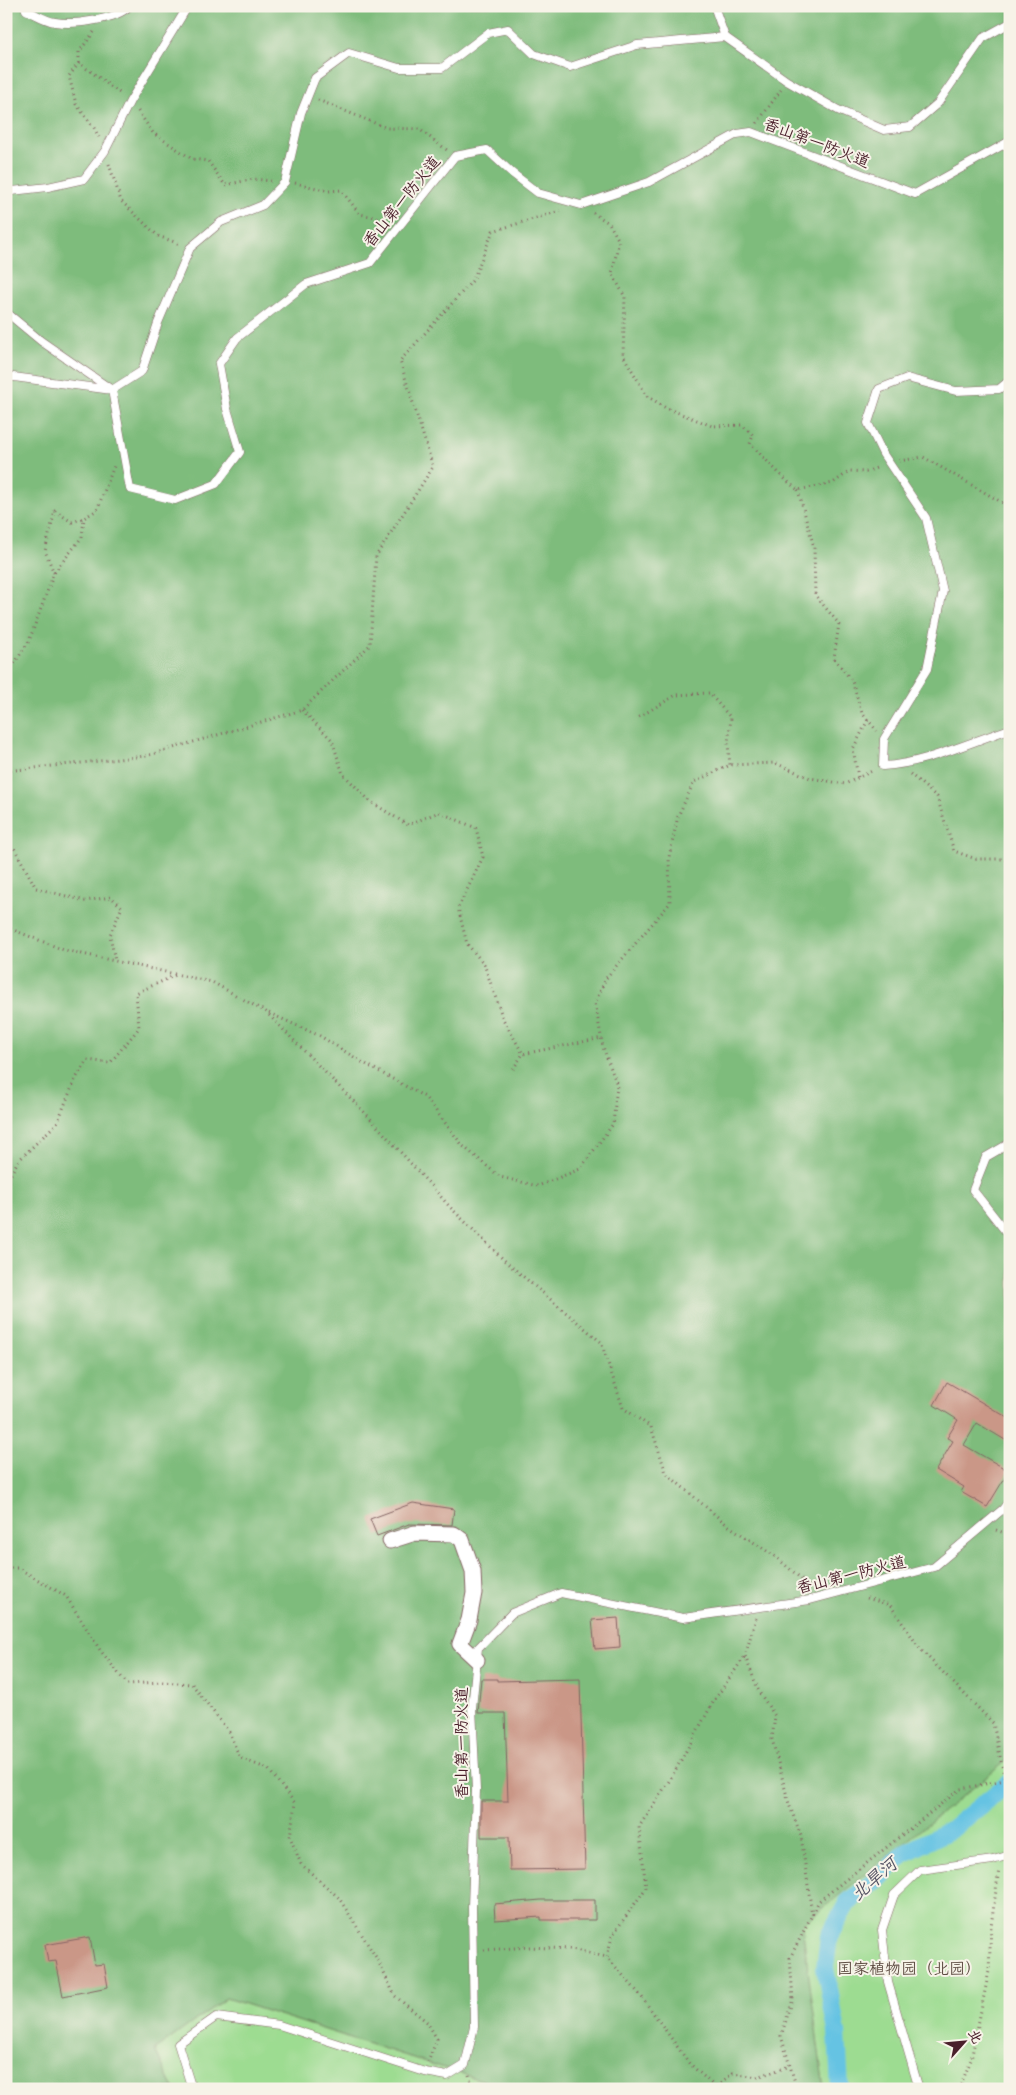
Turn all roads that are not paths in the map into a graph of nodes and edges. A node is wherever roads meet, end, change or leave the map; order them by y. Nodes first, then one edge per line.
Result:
1 (25, 6) edge
2 (129, 6) edge
3 (188, 6) edge
4 (714, 6) edge
5 (1010, 23) edge
6 (725, 37) junction
7 (1010, 141) edge
8 (6, 186) edge
9 (6, 312) edge
10 (6, 376) edge
11 (1010, 380) edge
12 (112, 390) junction
13 (1010, 729) edge
14 (1010, 1144) edge
15 (1010, 1236) edge
16 (1010, 1500) edge
17 (390, 1541) dead end
18 (477, 1660) junction
19 (1010, 1856) edge
20 (192, 2089) edge
21 (919, 2089) edge

1 - 2 lane
3 - 8 lane
4 - 6 lane
5 - 6 lane
6 - 12 lane
7 - 12 lane, 香山第一防火道
9 - 12 lane
10 - 12 lane
11 - 13 lane
14 - 15 lane
16 - 18 lane, 香山第一防火道
17 - 18 street
18 - 20 lane, 香山第一防火道
19 - 21 lane

